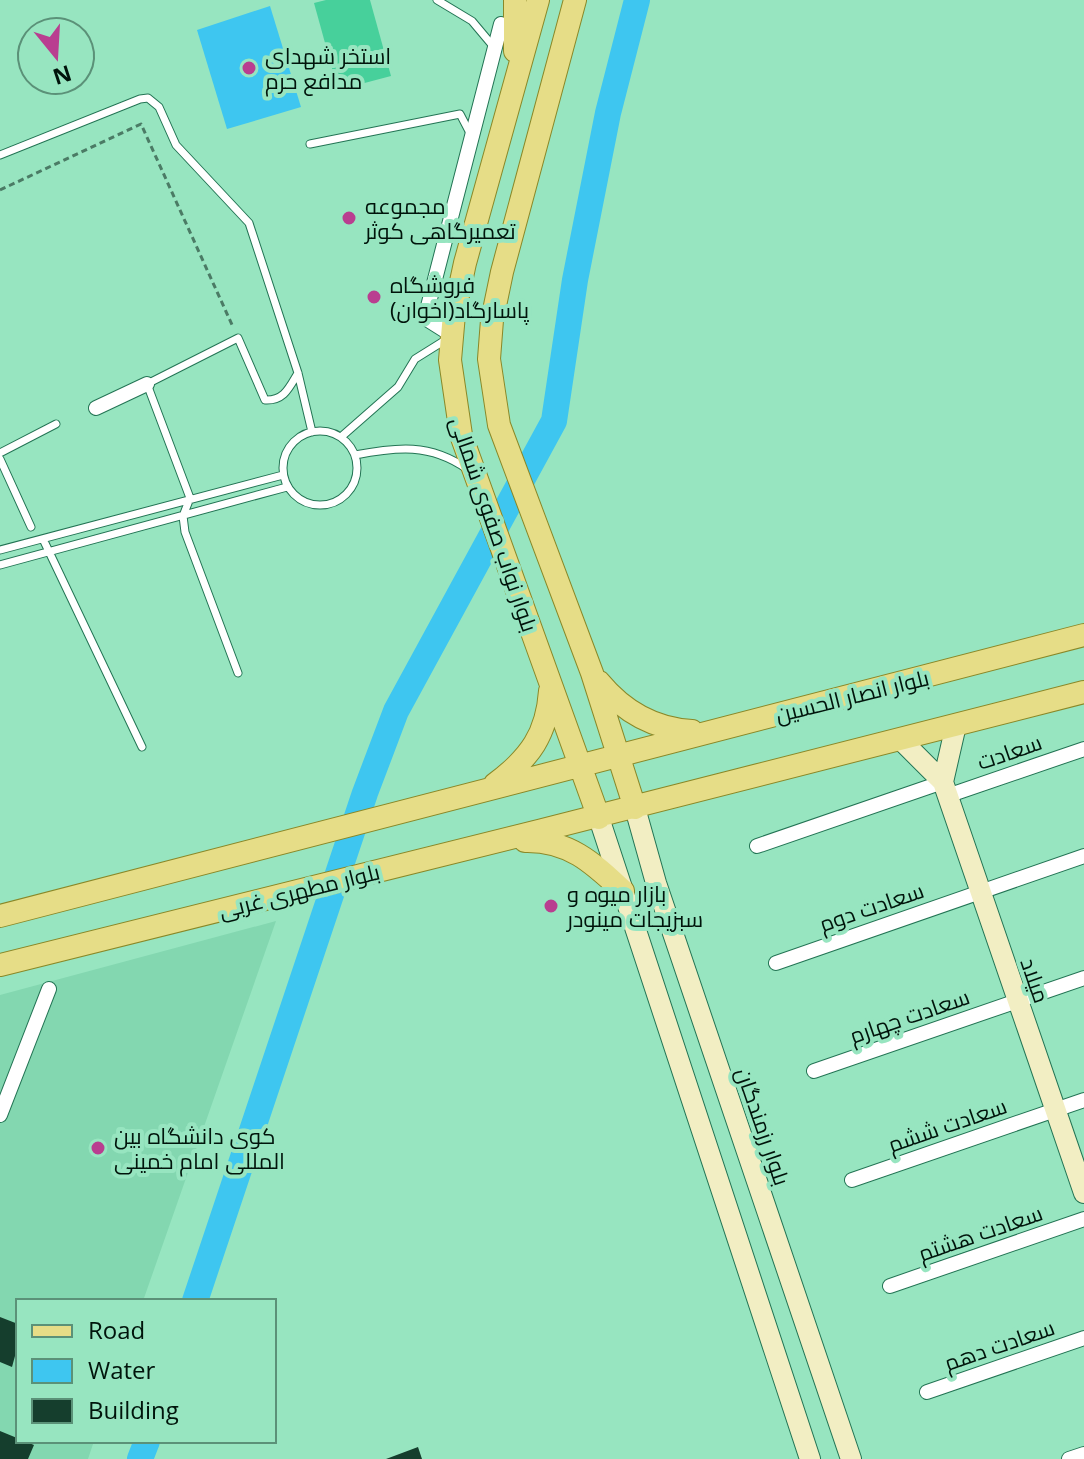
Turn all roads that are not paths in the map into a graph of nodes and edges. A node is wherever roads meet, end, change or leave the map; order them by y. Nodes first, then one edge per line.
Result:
1 (437, 0) edge
2 (515, 0) edge
3 (538, 0) edge
4 (575, 0) edge
5 (591, 0) edge
6 (501, 24) dead end
7 (566, 34) junction
8 (495, 47) junction
9 (510, 97) junction
10 (472, 137) junction
11 (310, 144) dead end
12 (0, 155) edge
13 (452, 335) junction
14 (298, 373) junction
15 (147, 384) junction
16 (96, 408) dead end
17 (56, 424) dead end
18 (312, 432) junction
19 (341, 437) junction
20 (355, 455) junction
21 (0, 456) edge
22 (475, 474) junction
23 (283, 475) junction
24 (287, 487) junction
25 (190, 498) junction
26 (183, 516) junction
27 (31, 527) dead end
28 (43, 539) junction
29 (0, 550) edge
30 (47, 553) junction
31 (0, 565) edge
32 (1084, 635) edge
33 (238, 673) dead end
34 (592, 673) junction
35 (551, 685) junction
36 (1084, 692) edge
37 (956, 725) junction
38 (717, 729) junction
39 (901, 740) junction
40 (142, 747) dead end
41 (1084, 749) edge
42 (619, 753) junction
43 (579, 765) junction
44 (945, 789) junction
45 (487, 790) junction
46 (635, 808) junction
47 (599, 818) junction
48 (492, 841) junction
49 (757, 846) dead end
50 (1084, 856) edge
51 (623, 891) junction
52 (981, 892) junction
53 (0, 916) edge
54 (776, 963) dead end
55 (0, 965) edge
56 (1084, 978) edge
57 (49, 989) dead end
58 (1018, 1001) junction
59 (814, 1071) dead end
60 (1084, 1100) edge
61 (1055, 1110) junction
62 (0, 1115) edge
63 (852, 1180) dead end
64 (1084, 1193) edge
65 (1084, 1219) edge
66 (890, 1286) dead end
67 (1084, 1338) edge
68 (927, 1392) dead end
69 (1084, 1454) edge
70 (810, 1459) edge
71 (851, 1459) edge
72 (1069, 1459) edge

1 - 8 lane
2 - 9 main road
3 - 9 main road, بلوار نواب صفوی شمالی
4 - 7 main road, بلوار نواب صفوی شمالی
5 - 7 main road
6 - 8 street
7 - 34 main road, بلوار نواب صفوی شمالی
8 - 10 street
9 - 13 main road, بلوار نواب صفوی شمالی
10 - 11 lane
10 - 13 street
12 - 14 lane
13 - 19 lane
13 - 22 main road, بلوار نواب صفوی شمالی
14 - 15 lane
14 - 18 lane
15 - 16 street
15 - 25 lane
17 - 21 lane
18 - 19 lane
18 - 23 lane
19 - 20 lane
20 - 22 lane
20 - 24 lane
21 - 27 lane
22 - 35 main road, بلوار نواب صفوی شمالی
23 - 24 lane
23 - 25 lane
24 - 26 lane
25 - 26 lane
25 - 28 lane
26 - 30 lane
26 - 33 lane
28 - 29 lane
28 - 30 lane
30 - 31 lane
30 - 40 lane
32 - 38 main road, بلوار انصار الحسین
34 - 38 main road
34 - 42 main road, بلوار نواب صفوی شمالی
35 - 43 main road, بلوار نواب صفوی شمالی
35 - 45 main road
36 - 37 main road
37 - 39 main road
37 - 44 main road
38 - 42 main road, بلوار انصار الحسین
39 - 44 main road
39 - 46 main road
41 - 44 street, سعادت
42 - 43 main road, بلوار انصار الحسین
42 - 46 main road, بلوار نواب صفوی شمالی
43 - 45 main road
43 - 47 main road, بلوار نواب صفوی شمالی
44 - 49 street, سعادت
44 - 52 main road, میلاد
45 - 53 main road
46 - 47 main road, بلوار مطهری غربی
46 - 71 main road, بلوار رزمندگان
47 - 48 main road, بلوار مطهری غربی
47 - 51 main road
48 - 51 main road
48 - 55 main road, بلوار مطهری غربی
50 - 52 street, سعادت دوم
51 - 70 main road
52 - 54 street, سعادت دوم
52 - 58 main road, میلاد
56 - 58 street, سعادت چهارم
57 - 62 street
58 - 59 street, سعادت چهارم
58 - 61 main road, میلاد
60 - 61 street, سعادت ششم
61 - 63 street, سعادت ششم
61 - 64 main road, میلاد
65 - 66 street, سعادت هشتم
67 - 68 street, سعادت دهم
69 - 72 street

